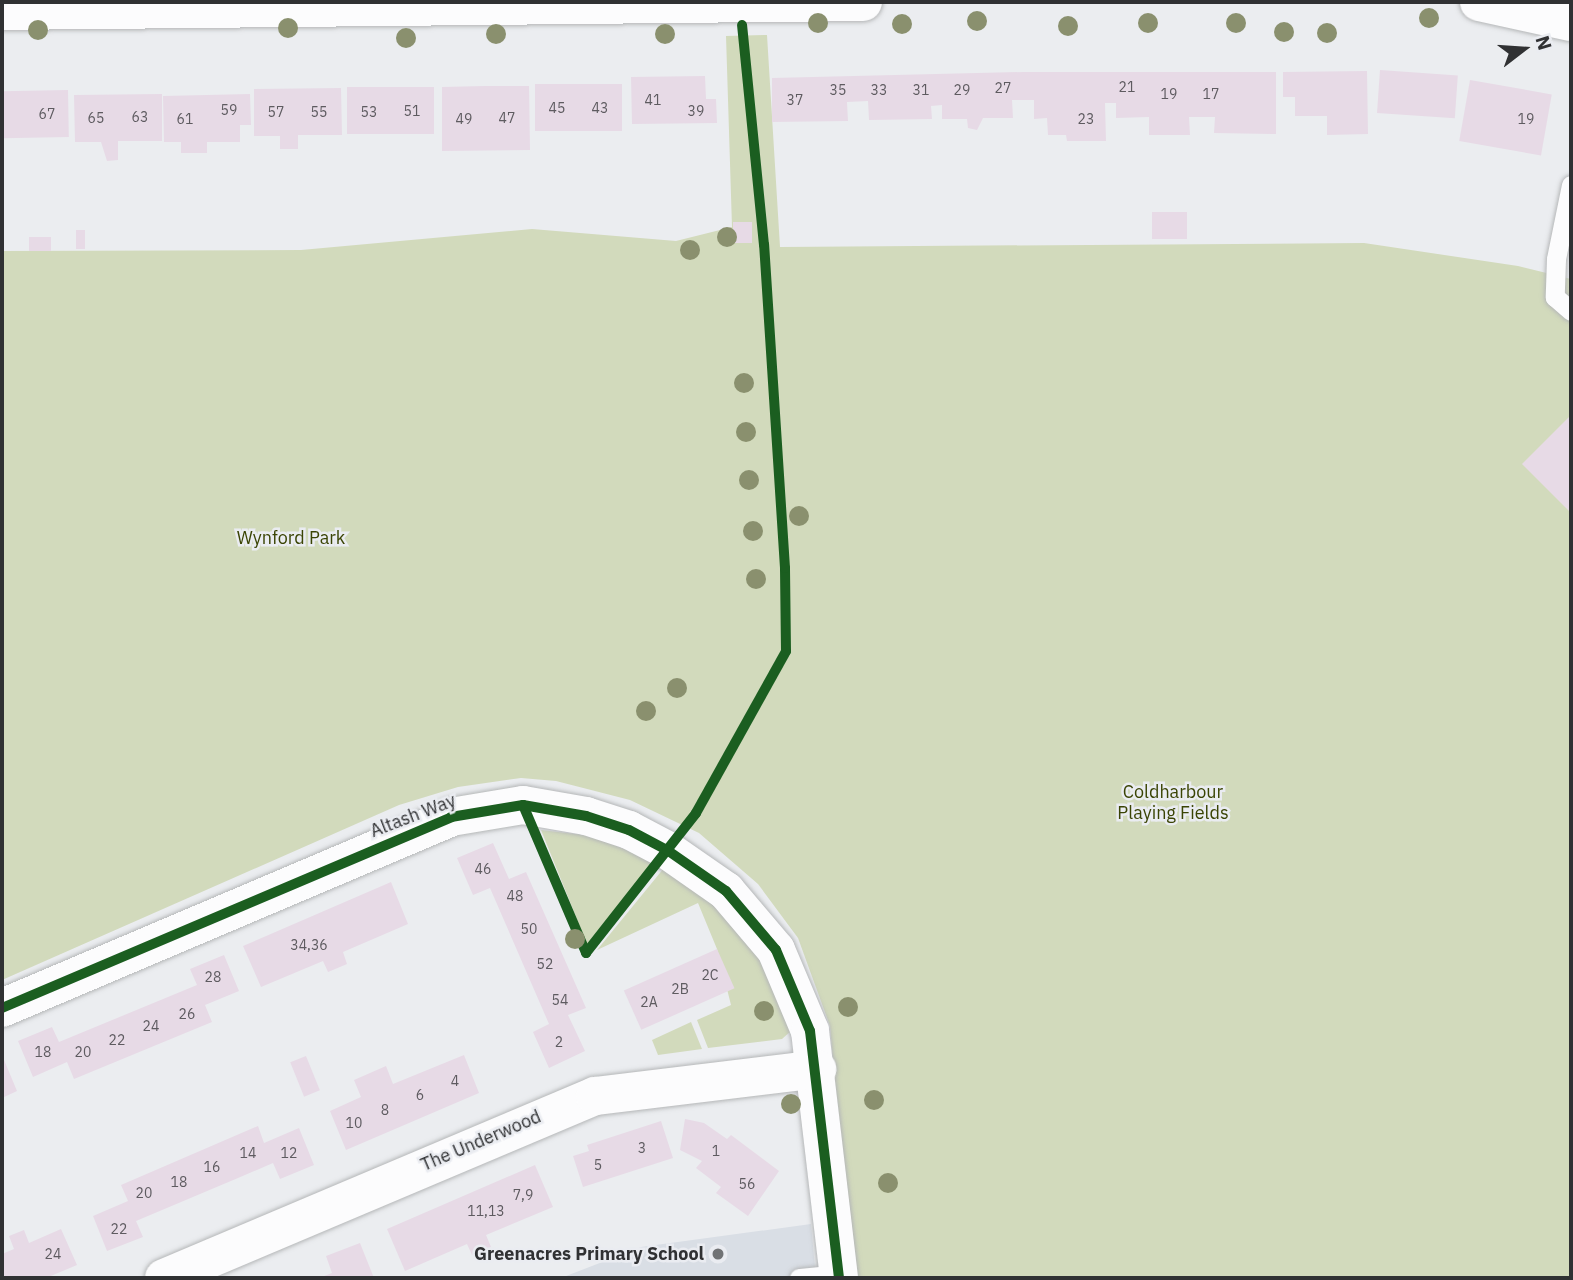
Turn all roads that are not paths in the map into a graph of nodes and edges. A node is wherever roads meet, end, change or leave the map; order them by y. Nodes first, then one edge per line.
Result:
1 (863, 2) edge
2 (1479, 2) edge
3 (696, 3) edge
4 (2, 10) edge
5 (1571, 22) edge
6 (1571, 184) edge
7 (1571, 312) edge
8 (2, 1008) edge
9 (817, 1069) junction
10 (839, 1276) edge
11 (164, 1278) edge
12 (799, 1278) edge

1 - 3 street
2 - 5 street
3 - 4 street
6 - 7 lane
8 - 9 street, Altash Way
9 - 10 street, Altash Way
9 - 11 street, The Underwood
10 - 12 lane

